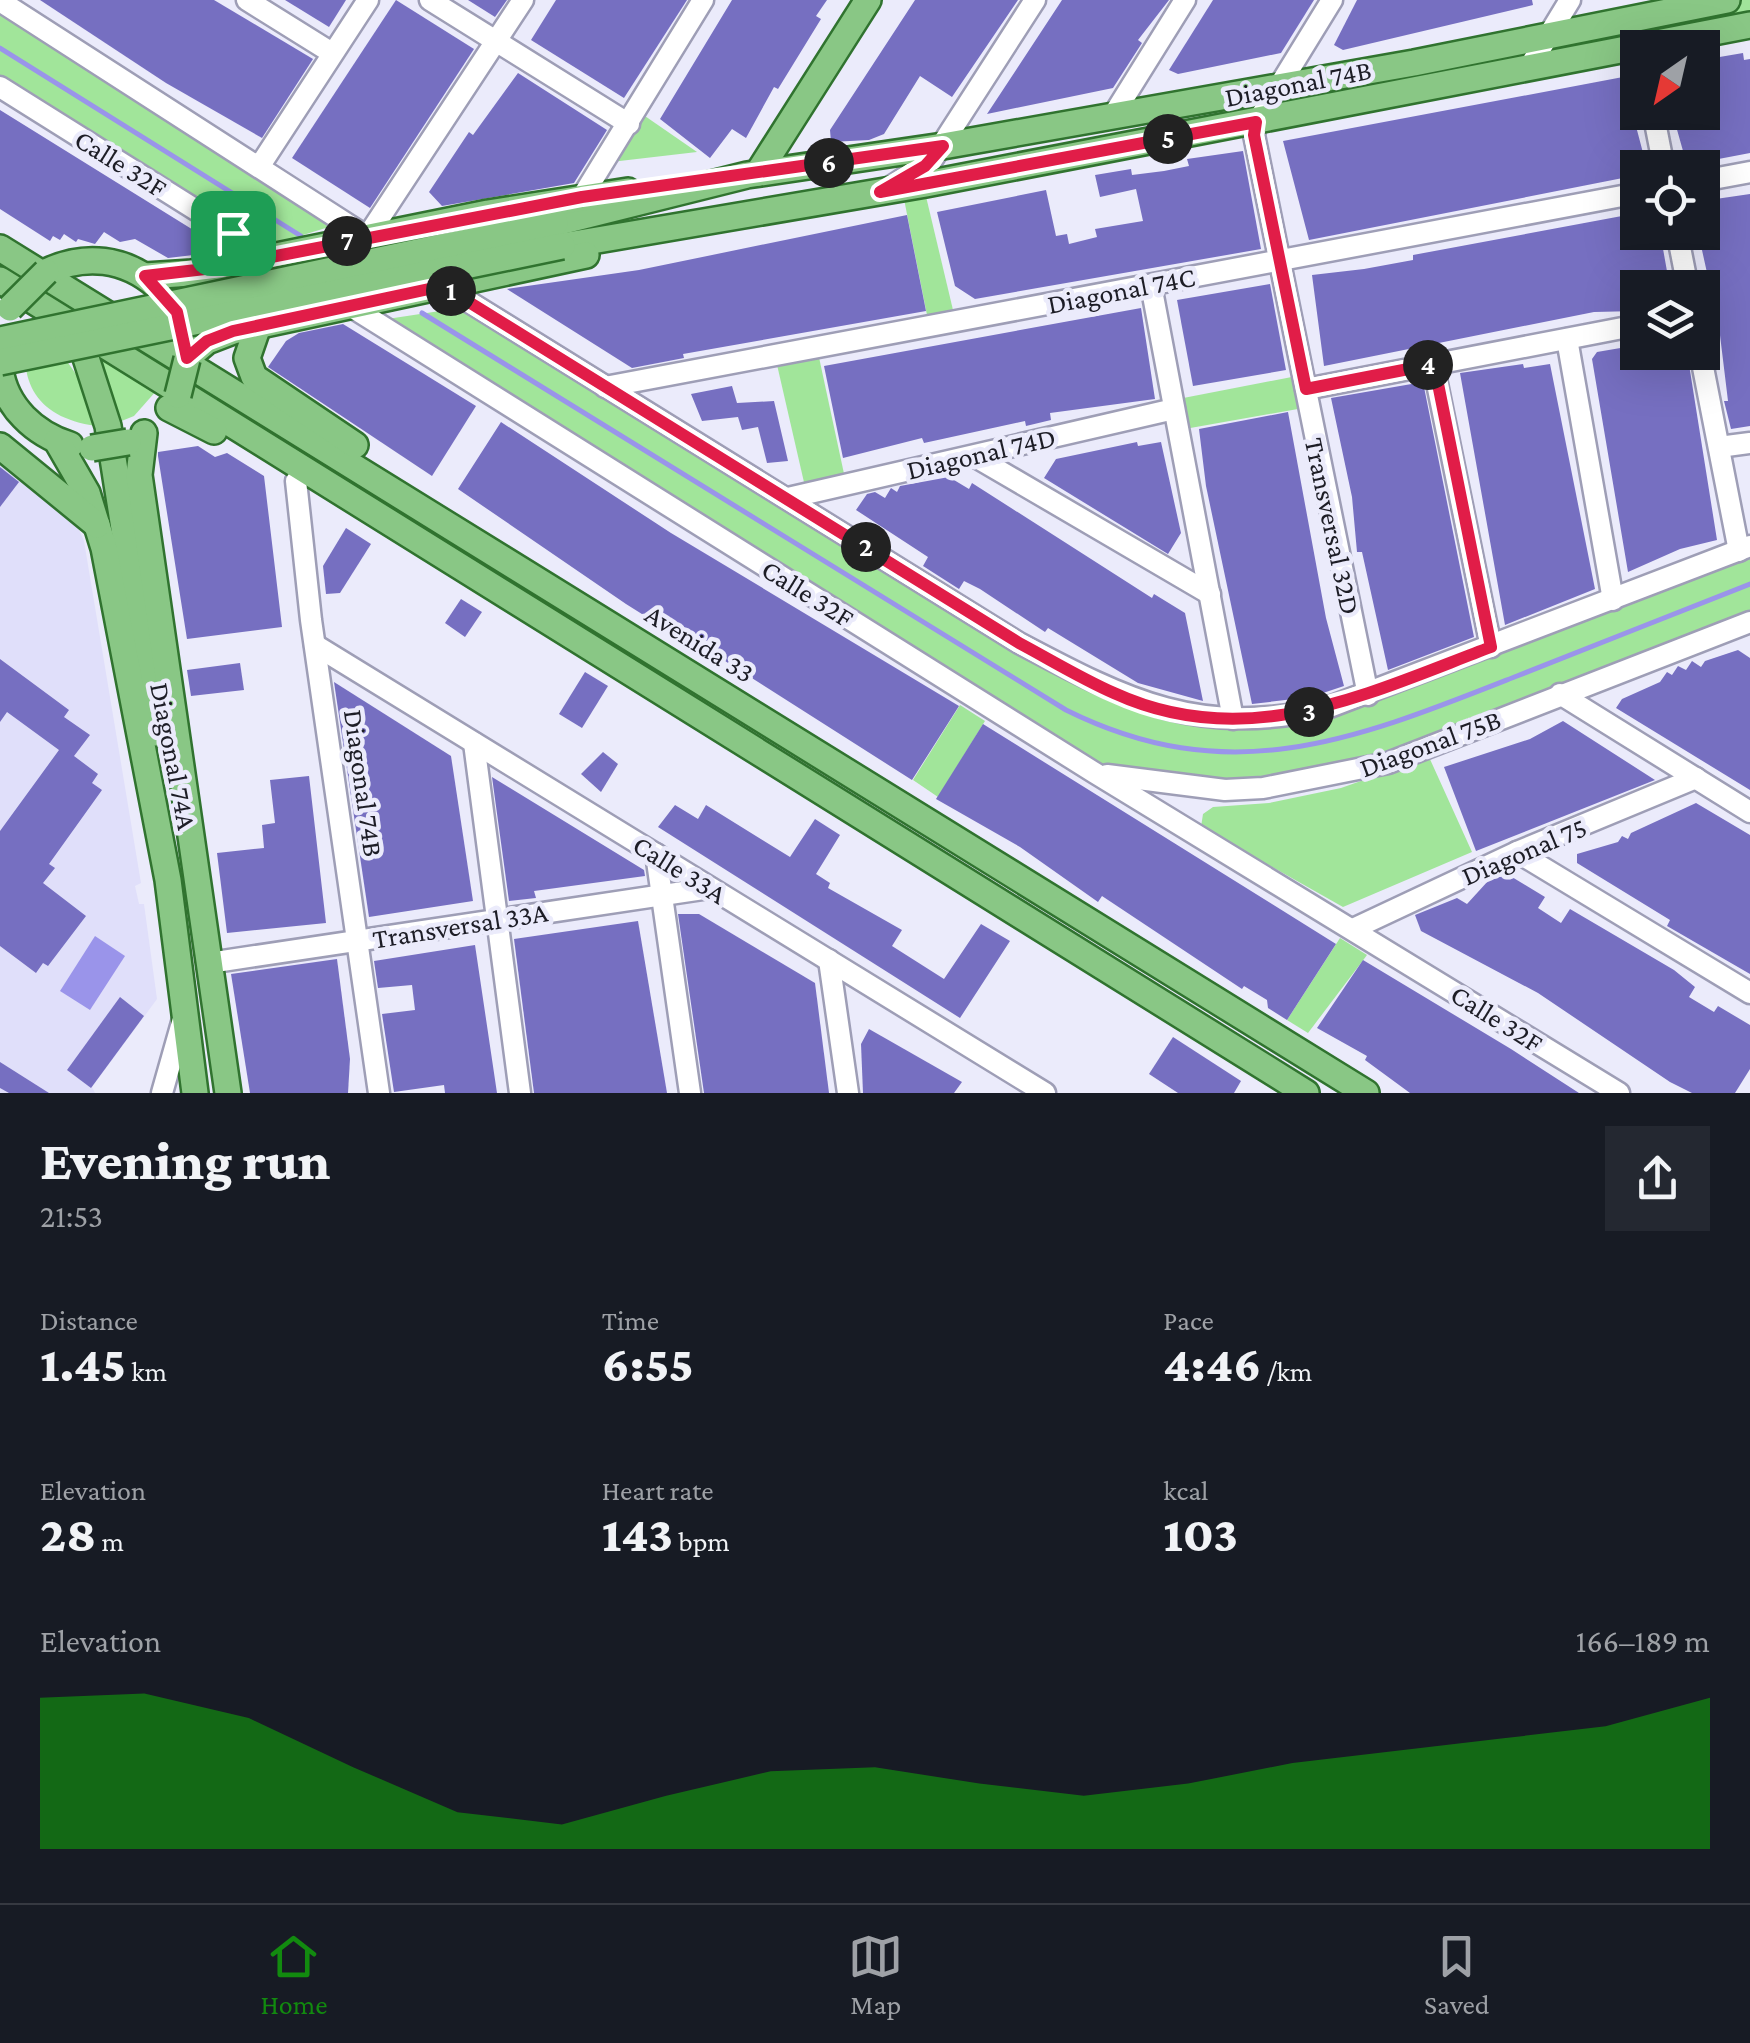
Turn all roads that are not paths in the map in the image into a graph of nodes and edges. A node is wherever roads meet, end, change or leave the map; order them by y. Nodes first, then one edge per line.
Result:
1 (247, 0) edge
2 (368, 0) edge
3 (430, 0) edge
4 (523, 0) edge
5 (703, 0) edge
6 (868, 0) edge
7 (1035, 0) edge
8 (1186, 0) edge
9 (1332, 0) edge
10 (1570, 0) edge
11 (1727, 0) edge
12 (0, 2) edge
13 (1750, 24) edge
14 (1720, 30) edge
15 (1547, 36) junction
16 (496, 41) junction
17 (1620, 51) edge
18 (332, 54) junction
19 (1528, 69) junction
20 (0, 87) edge
21 (1279, 87) junction
22 (1112, 116) junction
23 (1256, 122) junction
24 (629, 124) junction
25 (943, 146) junction
26 (258, 166) junction
27 (1750, 172) edge
28 (753, 174) junction
29 (1720, 177) edge
30 (880, 192) junction
31 (1620, 195) edge
32 (582, 197) junction
33 (814, 204) junction
34 (488, 213) junction
35 (0, 232) edge
36 (233, 233) junction
37 (558, 234) junction
38 (367, 237) junction
39 (0, 248) edge
40 (271, 257) junction
41 (398, 257) junction
42 (1279, 260) junction
43 (72, 262) junction
44 (222, 267) junction
45 (502, 273) junction
46 (145, 276) junction
47 (0, 280) edge
48 (1151, 285) junction
49 (443, 286) junction
50 (405, 294) junction
51 (351, 306) junction
52 (6, 310) edge
53 (258, 326) junction
54 (1620, 328) edge
55 (82, 331) junction
56 (0, 339) edge
57 (1567, 339) junction
58 (187, 359) junction
59 (1434, 364) junction
60 (0, 365) edge
61 (1704, 370) edge
62 (605, 387) junction
63 (1306, 389) junction
64 (174, 401) junction
65 (1174, 408) junction
66 (12, 416) edge
67 (136, 437) junction
68 (57, 441) junction
69 (1750, 443) edge
70 (0, 446) edge
71 (1719, 448) junction
72 (974, 456) junction
73 (296, 481) junction
74 (788, 498) junction
75 (100, 527) junction
76 (1745, 548) edge
77 (554, 587) junction
78 (1210, 594) junction
79 (511, 596) junction
80 (1613, 600) junction
81 (1741, 625) edge
82 (1750, 640) edge
83 (315, 645) junction
84 (1491, 647) junction
85 (1560, 694) junction
86 (1368, 695) junction
87 (1233, 719) junction
88 (474, 743) junction
89 (1095, 773) junction
90 (1696, 778) junction
91 (1196, 788) junction
92 (1750, 812) edge
93 (1201, 834) junction
94 (1517, 852) junction
95 (656, 854) junction
96 (168, 880) junction
97 (710, 888) junction
98 (662, 896) junction
99 (495, 920) junction
100 (1353, 928) junction
101 (357, 940) junction
102 (828, 960) junction
103 (209, 962) junction
104 (1750, 993) edge
105 (184, 1017) junction
106 (1013, 1082) edge
107 (162, 1093) edge
108 (196, 1093) edge
109 (228, 1093) edge
110 (378, 1093) edge
111 (520, 1093) edge
112 (690, 1093) edge
113 (848, 1093) edge
114 (1045, 1093) edge
115 (1306, 1093) edge
116 (1366, 1093) edge
117 (1618, 1093) edge

1 - 18 street
2 - 18 street
3 - 16 street
4 - 16 street
5 - 24 street
6 - 28 main road
7 - 25 street
8 - 22 street
9 - 21 street
10 - 15 street
11 - 15 main road, Diagonal 74B
12 - 26 street
13 - 14 main road, Diagonal 74B
15 - 19 street
15 - 21 main road, Diagonal 74B
16 - 24 street
16 - 38 street
17 - 19 main road, Diagonal 74B
18 - 26 street
19 - 23 main road, Diagonal 74B
20 - 36 street, Calle 32F
21 - 22 main road, Diagonal 74B
21 - 23 street
22 - 25 main road, Diagonal 74B
23 - 30 main road, Diagonal 74B
23 - 42 street, Transversal 32D
24 - 32 street
25 - 28 main road, Diagonal 74B
25 - 30 street
26 - 38 street
27 - 29 street
28 - 32 main road
28 - 37 main road, Diagonal 74B
30 - 33 main road, Diagonal 74B
31 - 42 street, Diagonal 74C
32 - 34 main road
33 - 37 main road, Diagonal 74B
33 - 45 main road
34 - 38 main road
34 - 45 main road
35 - 43 main road
36 - 40 street, Calle 32F
36 - 44 main road
37 - 55 main road, Diagonal 74B, bridge
38 - 40 main road
38 - 41 street
39 - 77 main road, Avenida 33
40 - 44 main road
40 - 51 street, Calle 32F
41 - 49 street
41 - 50 main road
42 - 48 street, Diagonal 74C
42 - 63 street, Transversal 32D
43 - 46 main road
43 - 52 main road, bridge
44 - 46 main road
45 - 49 main road
46 - 58 main road
47 - 55 main road
48 - 62 street, Diagonal 74C
48 - 65 street
49 - 50 main road
49 - 62 street
50 - 51 main road
51 - 53 main road
51 - 89 street, Calle 32F
52 - 56 main road
53 - 58 main road
53 - 77 main road
54 - 57 street
55 - 56 main road, bridge
55 - 60 main road, bridge
55 - 79 main road
55 - 96 main road
57 - 59 street
57 - 80 street
58 - 64 main road, bridge
59 - 63 street
59 - 84 street
60 - 66 main road
61 - 71 street
62 - 74 street
63 - 86 street, Transversal 32D
64 - 67 main road
64 - 73 main road
65 - 72 street, Diagonal 74D
65 - 78 street
66 - 68 main road
67 - 68 main road, bridge
67 - 103 main road, Diagonal 74A
68 - 75 main road, Diagonal 74A
69 - 71 street
70 - 75 main road
71 - 76 street
72 - 74 street, Diagonal 74D
72 - 78 street
73 - 79 main road
73 - 83 street, Diagonal 74B
74 - 87 street
75 - 96 main road, Diagonal 74A
76 - 80 street
77 - 116 main road, Avenida 33
78 - 87 street
79 - 115 main road
80 - 84 street
81 - 82 street
81 - 85 street, Diagonal 75B
83 - 88 street, Calle 33A
83 - 101 street, Diagonal 74B
84 - 86 street
85 - 90 street
85 - 91 street, Diagonal 75B
86 - 87 street
88 - 95 street, Calle 33A
88 - 99 street
89 - 91 street, Diagonal 75B
89 - 93 street, Calle 32F
90 - 92 street
90 - 94 street, Diagonal 75
91 - 93 street
93 - 100 street, Calle 32F
94 - 100 street, Diagonal 75
94 - 104 street
95 - 97 street, Calle 33A
95 - 98 street
96 - 105 main road, Diagonal 74A
97 - 98 street, Transversal 33A
97 - 102 street, Calle 33A
98 - 99 street, Transversal 33A
98 - 112 street
99 - 101 street, Transversal 33A
99 - 111 street
100 - 117 street, Calle 32F
101 - 103 street, Transversal 33A
101 - 110 street, Diagonal 74B
102 - 106 street, Calle 33A
102 - 113 street
103 - 109 main road, Diagonal 74A
105 - 107 street
105 - 108 main road, Diagonal 74A
106 - 114 street, Calle 33A

